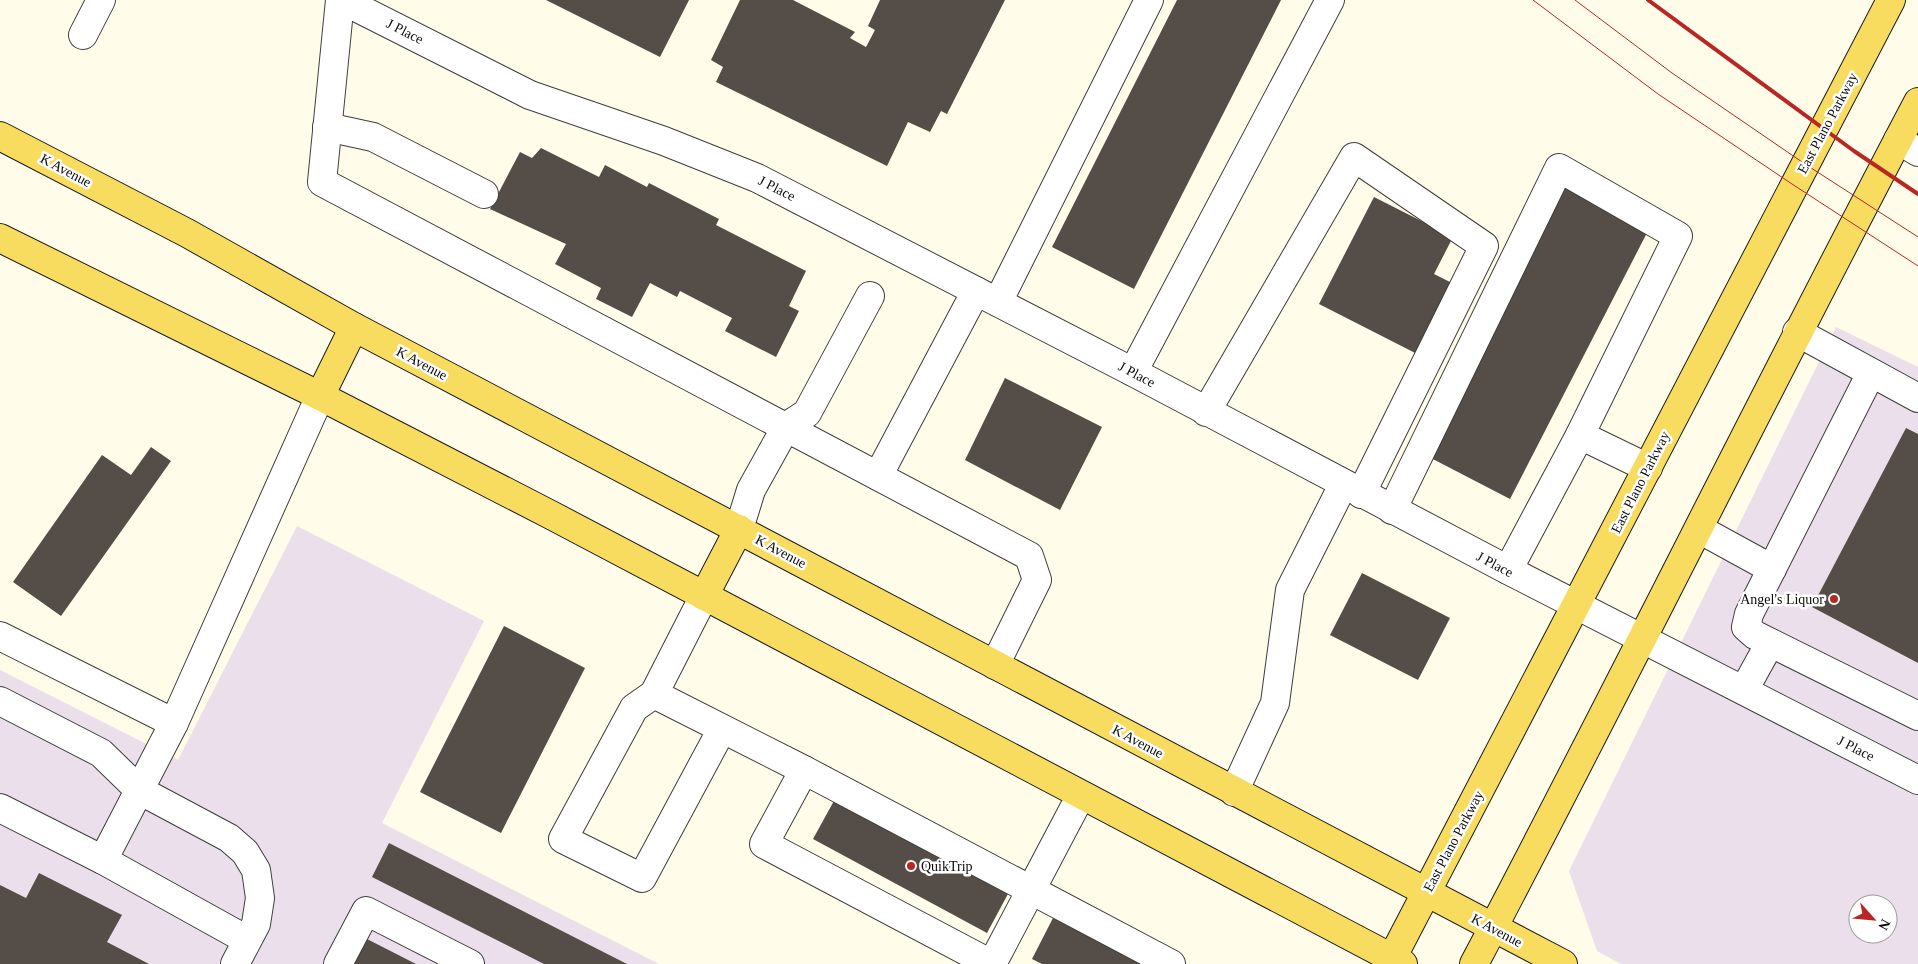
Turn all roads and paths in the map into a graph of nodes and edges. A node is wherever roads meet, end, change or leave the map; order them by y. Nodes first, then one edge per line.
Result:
1 (101, 0) edge
2 (341, 0) edge
3 (1149, 0) edge
4 (1330, 0) edge
5 (1891, 0) edge
6 (83, 35) dead end
7 (1918, 102) edge
8 (327, 127) junction
9 (3, 134) edge
10 (1908, 146) edge
11 (484, 194) dead end
12 (0, 238) edge
13 (870, 296) dead end
14 (987, 296) junction
15 (354, 327) junction
16 (1797, 332) junction
17 (1133, 372) junction
18 (1872, 373) junction
19 (320, 396) junction
20 (1918, 398) edge
21 (1206, 412) junction
22 (786, 427) junction
23 (1580, 435) junction
24 (1648, 468) junction
25 (878, 476) junction
26 (1352, 489) junction
27 (1392, 510) junction
28 (739, 529) junction
29 (1699, 529) junction
30 (1772, 569) junction
31 (1508, 570) junction
32 (704, 596) junction
33 (1576, 606) junction
34 (0, 636) edge
35 (1642, 639) junction
36 (1770, 643) junction
37 (995, 665) junction
38 (1744, 690) junction
39 (654, 694) junction
40 (0, 701) edge
41 (1918, 716) edge
42 (174, 723) junction
43 (722, 729) junction
44 (804, 770) junction
45 (1918, 780) edge
46 (139, 790) junction
47 (1234, 792) junction
48 (1081, 795) junction
49 (0, 808) edge
50 (103, 860) junction
51 (1031, 890) junction
52 (1426, 892) junction
53 (1493, 928) junction
54 (247, 940) junction
55 (1395, 962) edge
56 (235, 964) edge
57 (338, 964) edge
58 (470, 964) edge
59 (991, 964) edge
60 (1171, 964) edge
61 (1474, 964) edge
62 (1563, 964) edge

1 - 6 street
2 - 8 street
2 - 14 street, J Place
3 - 14 street
4 - 17 street
5 - 24 main road, East Plano Parkway
7 - 10 main road
8 - 11 street
8 - 22 street
9 - 15 main road, K Avenue
10 - 16 main road
12 - 19 main road
13 - 22 street
14 - 17 street, J Place
14 - 25 street
15 - 19 main road
15 - 28 main road, K Avenue
16 - 18 street
16 - 29 main road
17 - 21 street, J Place
18 - 20 street
18 - 30 street
19 - 32 main road
19 - 42 street
21 - 26 street, J Place
21 - 26 street
22 - 25 street
22 - 28 street
23 - 24 street
23 - 27 street
23 - 31 street
24 - 33 main road, East Plano Parkway
25 - 37 street
26 - 27 street, J Place
26 - 47 street
27 - 31 street, J Place
28 - 32 main road
28 - 37 main road, K Avenue
29 - 30 street
29 - 35 main road
30 - 36 street
31 - 33 street, J Place
32 - 39 street
32 - 48 main road
33 - 35 street, J Place
33 - 52 main road, East Plano Parkway
34 - 42 street
35 - 38 street, J Place
35 - 53 main road
36 - 38 street
36 - 41 street
37 - 47 main road, K Avenue
38 - 45 street, J Place
39 - 43 street
39 - 43 street
40 - 46 street
42 - 46 street
43 - 44 street
44 - 51 street
44 - 59 street
46 - 50 street
46 - 54 street
47 - 52 main road, K Avenue
48 - 51 street
48 - 55 main road
49 - 50 street
50 - 54 street
51 - 59 street
51 - 60 street
52 - 53 main road, K Avenue
52 - 55 main road, East Plano Parkway
53 - 61 main road
53 - 62 main road, K Avenue
54 - 56 street
57 - 58 street

